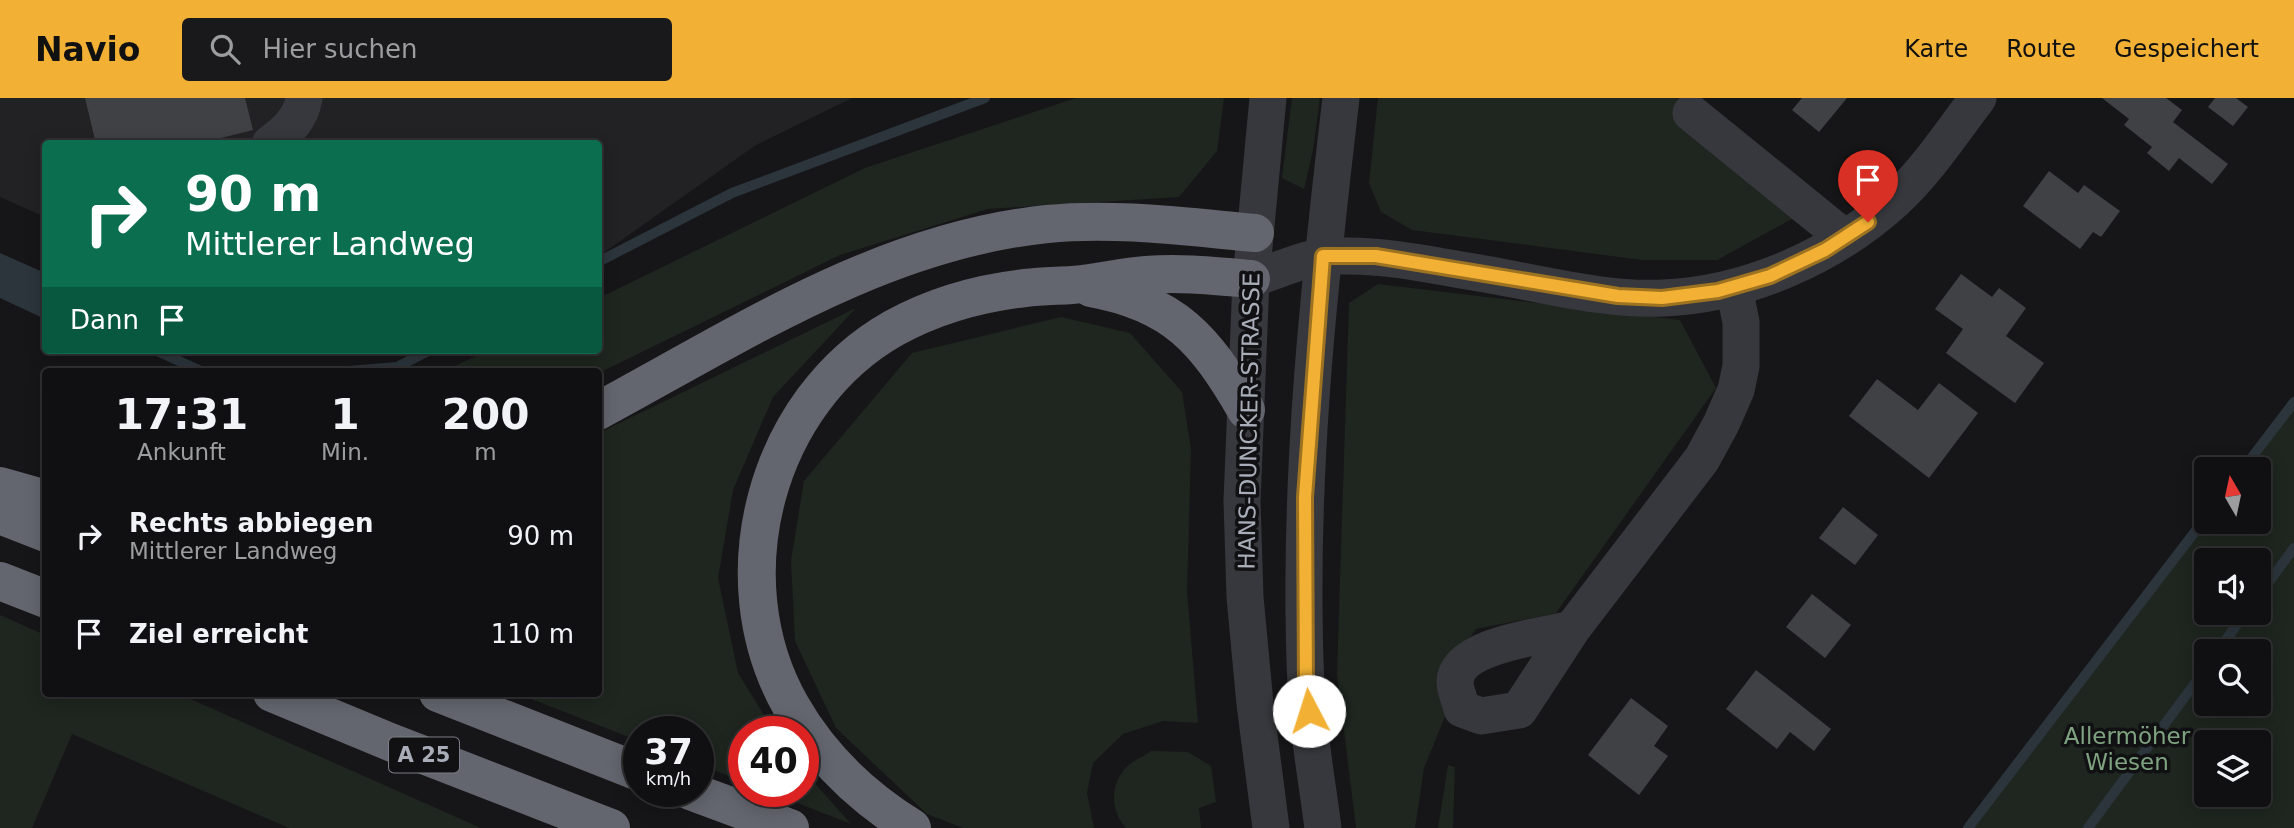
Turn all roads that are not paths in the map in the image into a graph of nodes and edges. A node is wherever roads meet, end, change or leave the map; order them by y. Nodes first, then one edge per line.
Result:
1 (304, 98) edge
2 (1268, 98) edge
3 (1341, 98) edge
4 (1978, 98) edge
5 (1691, 113) dead end
6 (275, 140) edge
7 (1255, 233) junction
8 (1845, 238) junction
9 (1323, 256) junction
10 (1251, 279) junction
11 (1075, 285) junction
12 (1734, 288) junction
13 (602, 409) edge
14 (1245, 410) junction
15 (0, 486) edge
16 (42, 498) edge
17 (0, 515) edge
18 (42, 531) edge
19 (0, 581) edge
20 (42, 597) edge
21 (1572, 629) dead end
22 (282, 697) edge
23 (448, 697) edge
24 (623, 766) edge
25 (714, 800) edge
26 (611, 828) edge
27 (790, 828) edge
28 (912, 828) edge
29 (1271, 828) edge
30 (1323, 828) edge

1 - 6 street
2 - 7 street, HANS-DUNCKER-STRASSE
3 - 9 street
4 - 8 street
5 - 8 street
7 - 9 street
7 - 10 street, HANS-DUNCKER-STRASSE
7 - 13 highway
8 - 12 street
9 - 10 street
9 - 12 street
9 - 30 street
10 - 11 highway
10 - 14 street, HANS-DUNCKER-STRASSE
11 - 14 highway
11 - 28 highway
12 - 21 street
14 - 29 street, HANS-DUNCKER-STRASSE
15 - 16 highway
17 - 18 highway
19 - 20 highway
22 - 26 highway, A 25
23 - 24 highway, A 25
25 - 27 highway

